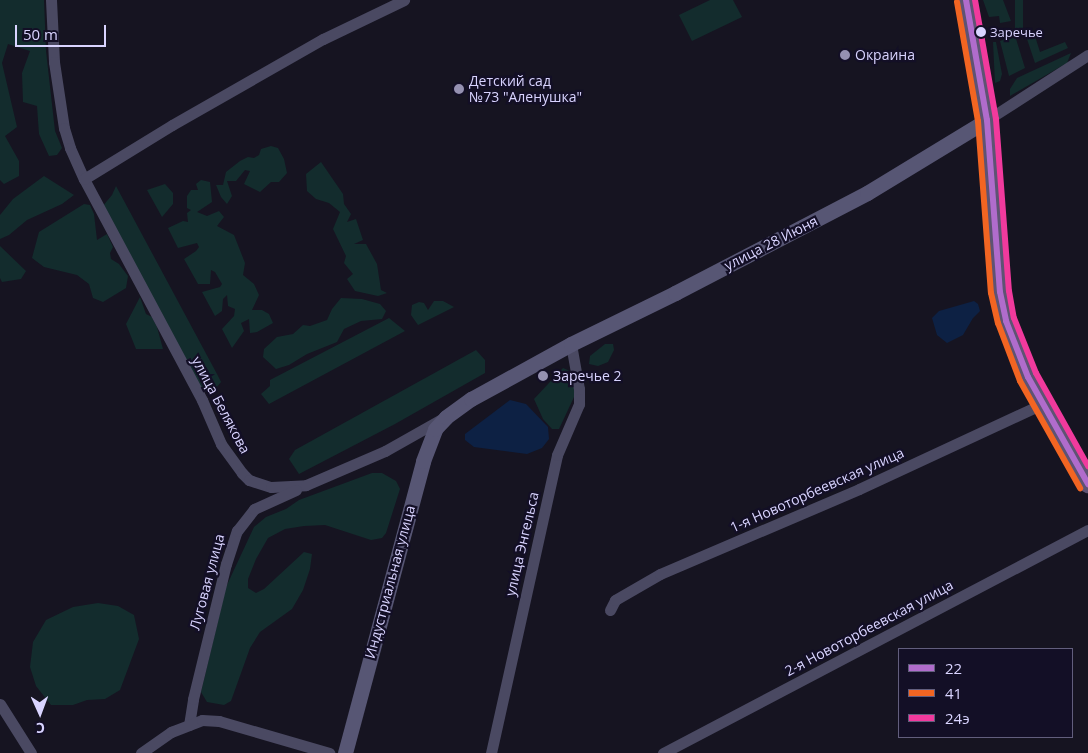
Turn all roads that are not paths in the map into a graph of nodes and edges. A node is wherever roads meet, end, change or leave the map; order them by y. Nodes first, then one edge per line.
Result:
1 (51, 0) edge
2 (404, 0) edge
3 (966, 0) edge
4 (1088, 55) edge
5 (987, 120) junction
6 (84, 179) junction
7 (571, 344) junction
8 (1042, 404) junction
9 (446, 417) junction
10 (1088, 484) edge
11 (306, 485) junction
12 (1088, 530) edge
13 (610, 610) dead end
14 (0, 704) edge
15 (4, 721) edge
16 (189, 724) junction
17 (31, 753) edge
18 (141, 753) edge
19 (329, 753) edge
20 (345, 753) edge
21 (491, 753) edge
22 (663, 753) edge

1 - 6 street, улица Белякова
2 - 6 street
3 - 5 main road
4 - 5 street, улица 28 Июня
5 - 7 street, улица 28 Июня
5 - 8 main road
6 - 11 street, улица Белякова
7 - 9 street, улица 28 Июня
7 - 21 street, улица Энгельса
8 - 10 main road
8 - 13 street, 1-я Новоторбеевская улица
9 - 11 street, улица Белякова
9 - 20 street, Индустриальная улица
11 - 16 street, Луговая улица
12 - 22 street, 2-я Новоторбеевская улица
14 - 15 street
15 - 17 street
16 - 18 street
16 - 19 street

